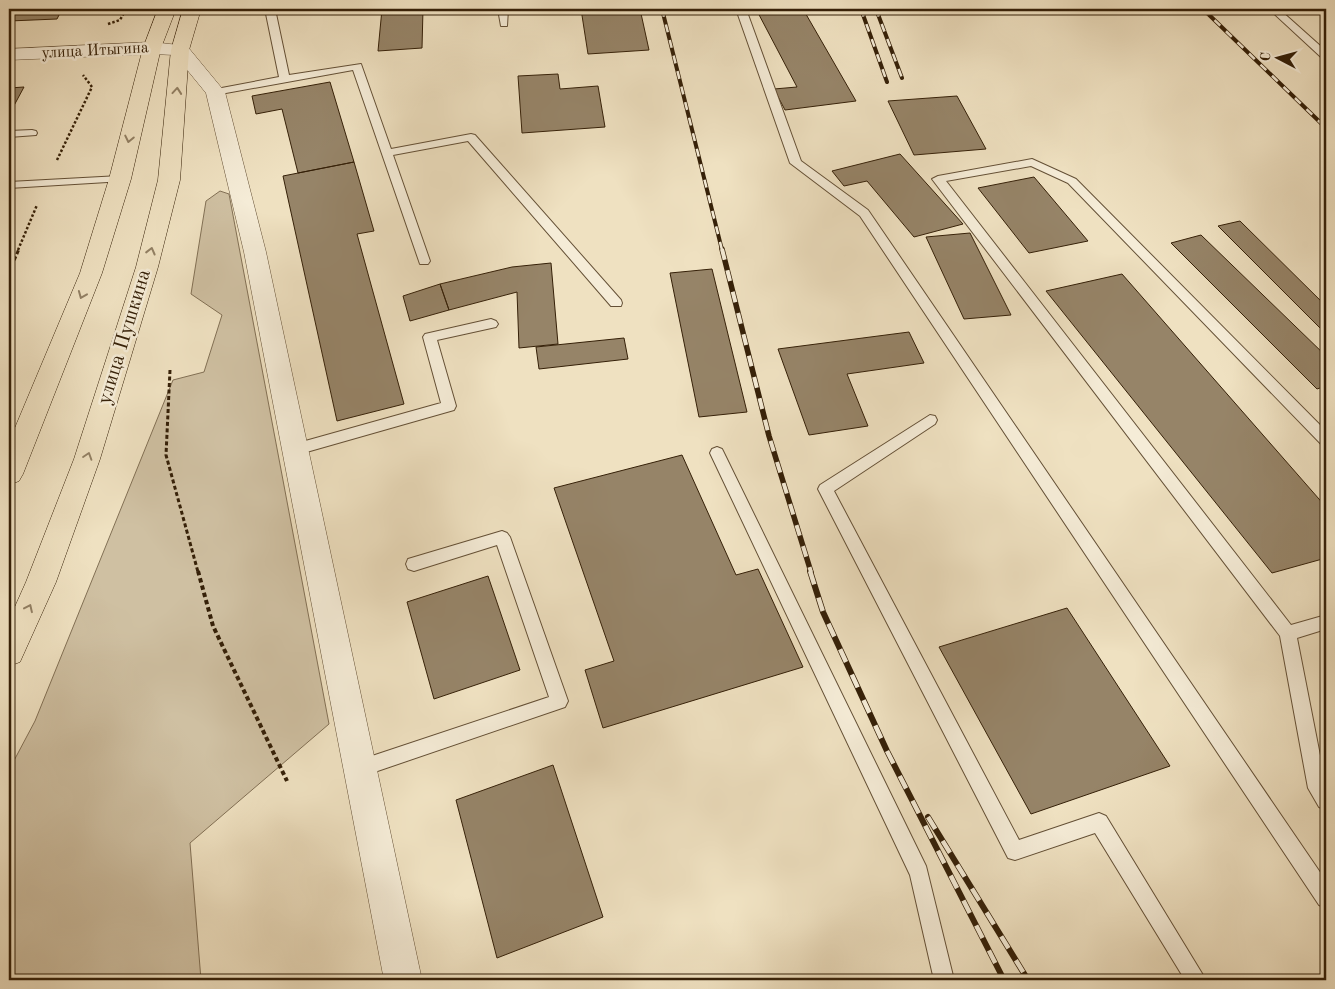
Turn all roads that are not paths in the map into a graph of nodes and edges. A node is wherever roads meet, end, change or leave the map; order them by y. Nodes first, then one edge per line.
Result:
1 (167, 9) edge
2 (192, 9) edge
3 (270, 9) edge
4 (503, 9) edge
5 (741, 9) edge
6 (1274, 9) edge
7 (504, 24) dead end
8 (152, 48) junction
9 (180, 50) junction
10 (9, 55) edge
11 (1326, 56) edge
12 (285, 79) junction
13 (215, 92) junction
14 (32, 133) dead end
15 (9, 134) edge
16 (387, 153) junction
17 (120, 179) junction
18 (9, 185) edge
19 (424, 261) dead end
20 (616, 302) dead end
21 (491, 324) dead end
22 (930, 420) dead end
23 (1326, 440) edge
24 (296, 449) junction
25 (717, 453) dead end
26 (9, 474) edge
27 (414, 564) dead end
28 (1326, 622) edge
29 (1288, 633) junction
30 (9, 652) edge
31 (360, 768) junction
32 (1326, 801) edge
33 (1326, 898) edge
34 (403, 980) edge
35 (944, 980) edge
36 (1196, 980) edge

1 - 8 main road
2 - 9 main road, улица Пушкина
3 - 12 lane
4 - 7 lane
5 - 33 lane
6 - 11 lane
8 - 9 street, улица Итыгина
8 - 10 street, улица Итыгина
8 -> 17 main road
9 - 13 street
30 -> 9 main road, улица Пушкина
12 - 13 lane
12 - 16 lane
13 - 24 street
14 - 15 lane
16 - 19 lane
16 - 20 lane
17 - 18 lane
17 -> 26 main road
21 - 24 lane
22 - 36 lane
23 - 29 lane
24 - 31 street
25 - 35 lane
27 - 31 lane
28 - 29 lane
29 - 32 lane
31 - 34 street

